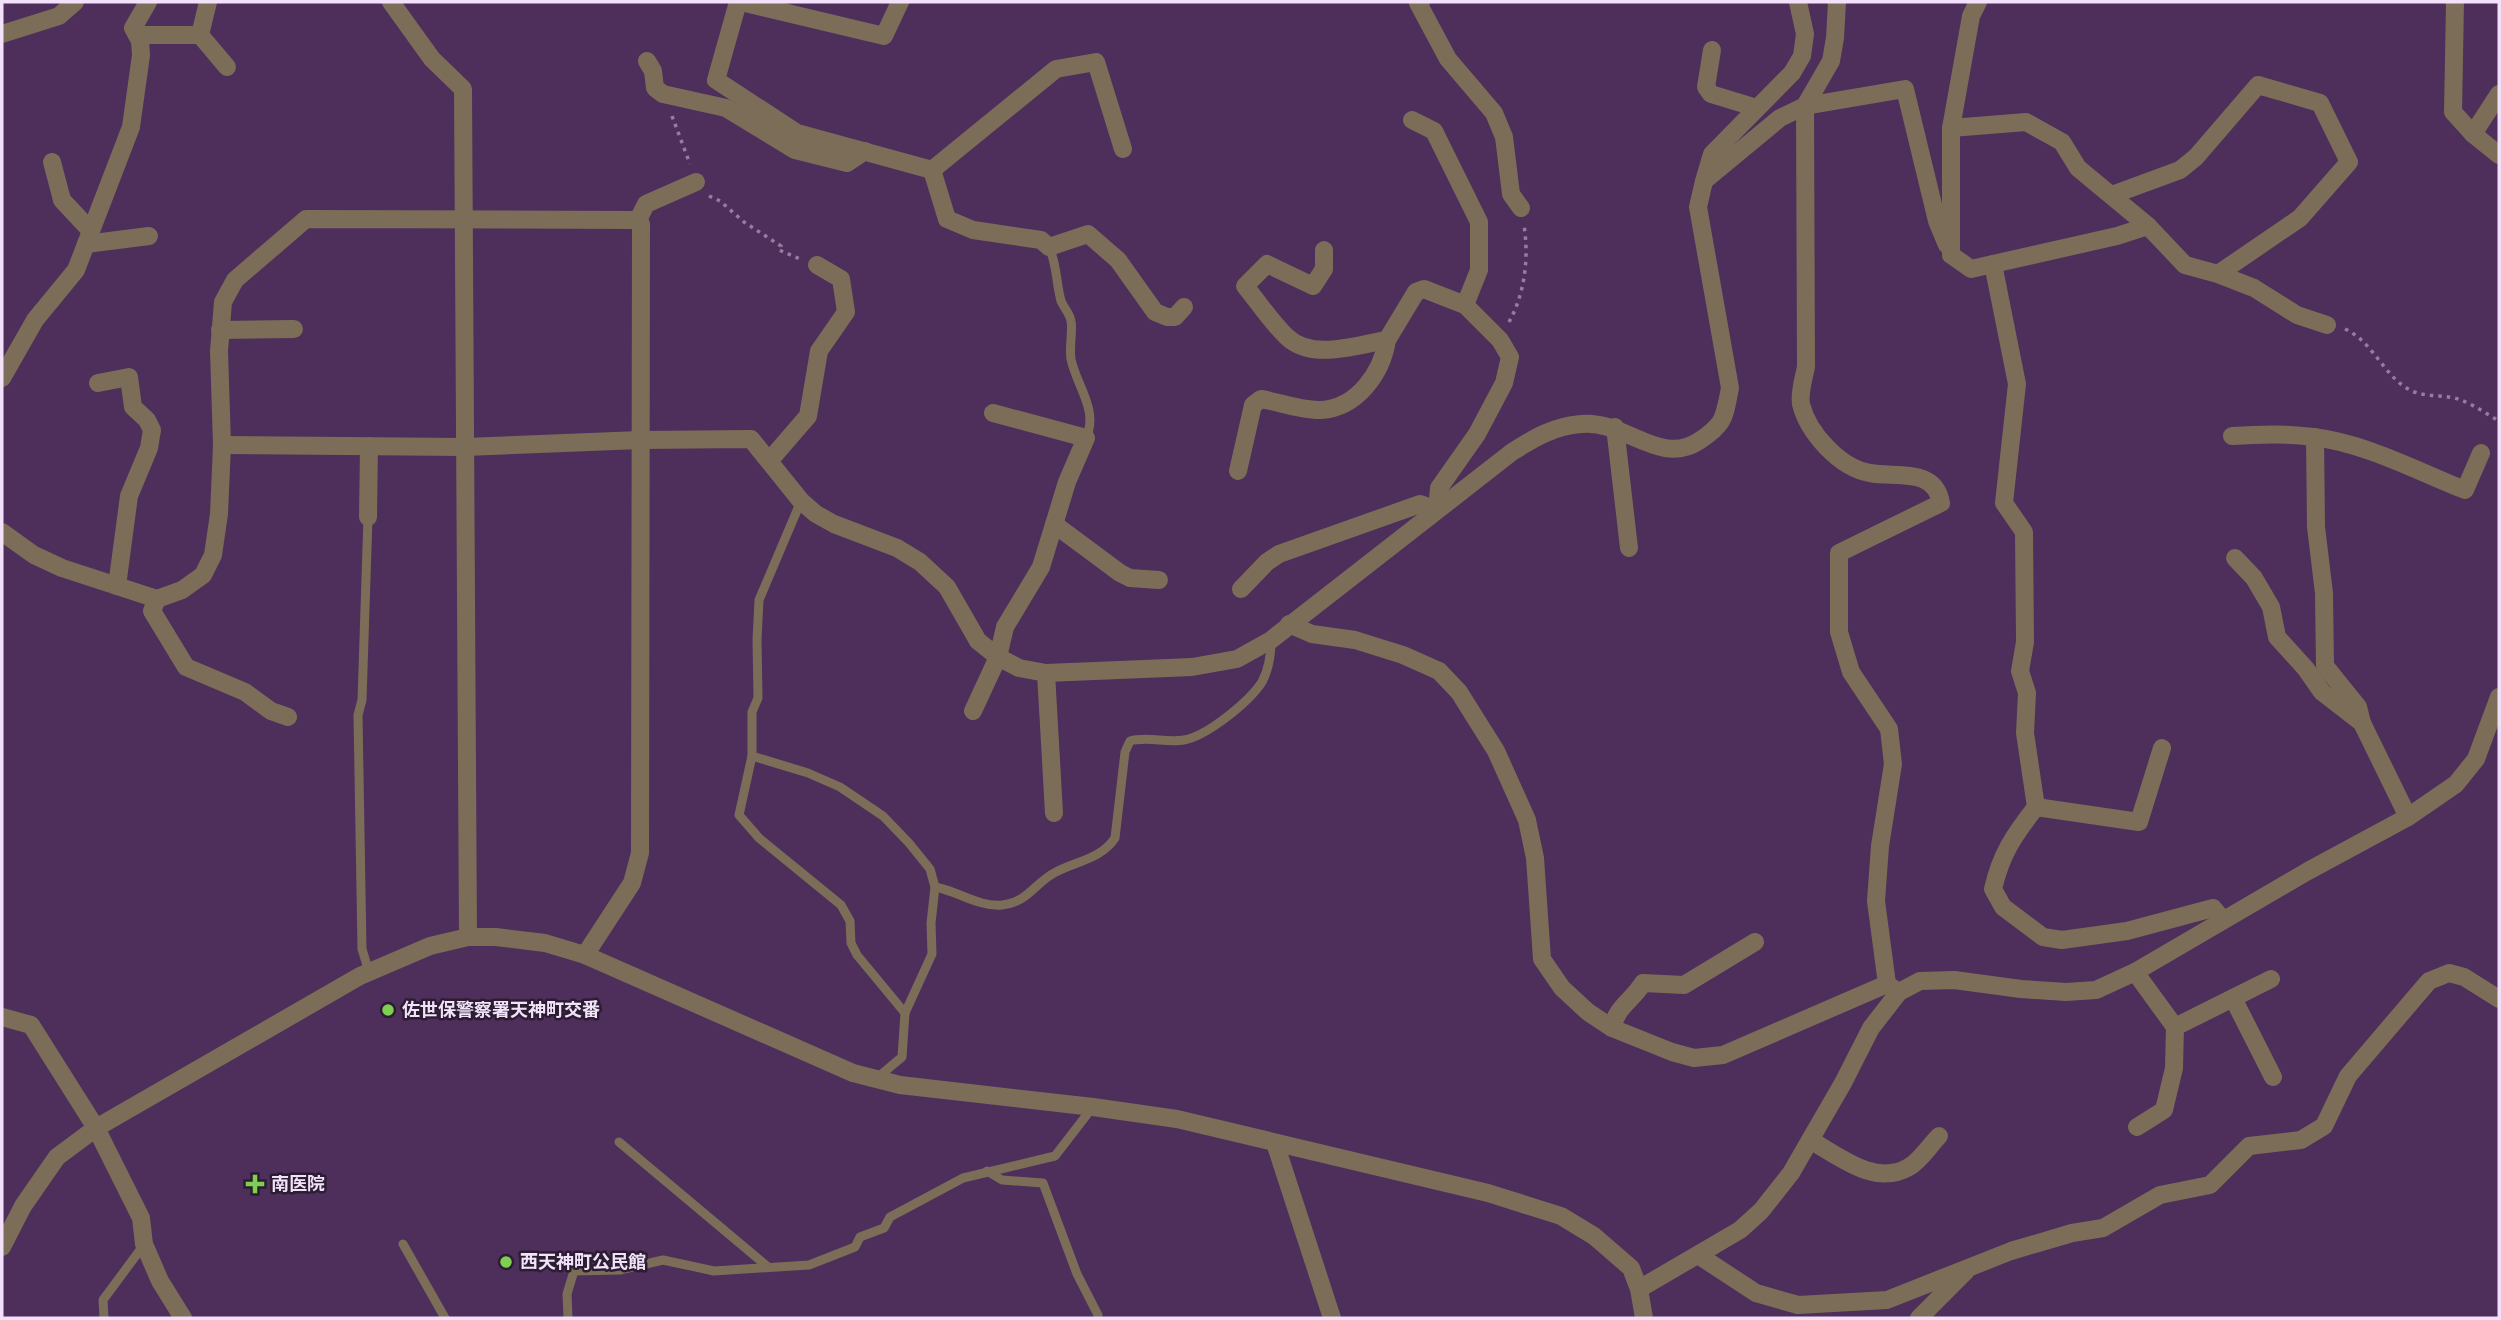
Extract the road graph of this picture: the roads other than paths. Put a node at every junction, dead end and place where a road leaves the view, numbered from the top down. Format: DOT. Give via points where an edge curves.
graph roads {
  1 [pos="75,2"];
  2 [pos="148,2"];
  3 [pos="208,2"];
  4 [pos="739,2"];
  5 [pos="900,2"];
  6 [pos="1421,2"];
  7 [pos="1798,2"];
  8 [pos="1837,2"];
  9 [pos="1978,2"];
  10 [pos="2455,2"];
  11 [pos="398,5"];
  12 [pos="2,34"];
  13 [pos="137,35"];
  14 [pos="200,35"];
  15 [pos="1712,50"];
  16 [pos="647,61"];
  17 [pos="227,67"];
  18 [pos="2499,94"];
  19 [pos="1805,106"];
  20 [pos="1757,108"];
  21 [pos="1412,120"];
  22 [pos="1951,128"];
  23 [pos="2473,134"];
  24 [pos="1123,149"];
  25 [pos="865,151"];
  26 [pos="2499,155"];
  27 [pos="52,162"];
  28 [pos="932,170"];
  29 [pos="696,181"];
  30 [pos="1703,181"];
  31 [pos="2112,195"];
  32 [pos="1521,208"];
  33 [pos="466,218"];
  34 [pos="638,220"];
  35 [pos="2148,226"];
  36 [pos="149,236"];
  37 [pos="88,238"];
  38 [pos="1049,247"];
  39 [pos="1324,250"];
  40 [pos="1951,255"];
  41 [pos="1993,264"];
  42 [pos="817,265"];
  43 [pos="2218,274"];
  44 [pos="1465,305"];
  45 [pos="1184,307"];
  46 [pos="2328,326"];
  47 [pos="294,329"];
  48 [pos="220,330"];
  49 [pos="1387,340"];
  50 [pos="2,378"];
  51 [pos="98,383"];
  52 [pos="993,413"];
  53 [pos="1615,427"];
  54 [pos="2232,436"];
  55 [pos="2315,437"];
  56 [pos="1086,438"];
  57 [pos="640,440"];
  58 [pos="222,445"];
  59 [pos="369,446"];
  60 [pos="465,447"];
  61 [pos="2481,453"];
  62 [pos="770,460"];
  63 [pos="1238,471"];
  64 [pos="801,501"];
  65 [pos="1437,510"];
  66 [pos="368,517"];
  67 [pos="1054,524"];
  68 [pos="2,532"];
  69 [pos="1629,548"];
  70 [pos="2235,558"];
  71 [pos="1159,580"];
  72 [pos="117,586"];
  73 [pos="1241,589"];
  74 [pos="157,599"];
  75 [pos="1289,624"];
  76 [pos="1271,640"];
  77 [pos="998,657"];
  78 [pos="1046,673"];
  79 [pos="2499,697"];
  80 [pos="973,711"];
  81 [pos="289,717"];
  82 [pos="2362,723"];
  83 [pos="2162,748"];
  84 [pos="752,756"];
  85 [pos="2036,807"];
  86 [pos="1054,813"];
  87 [pos="2408,817"];
  88 [pos="935,887"];
  89 [pos="2223,920"];
  90 [pos="468,937"];
  91 [pos="1755,942"];
  92 [pos="585,955"];
  93 [pos="369,972"];
  94 [pos="2135,972"];
  95 [pos="2271,979"];
  96 [pos="1893,988"];
  97 [pos="2233,998"];
  98 [pos="2499,999"];
  99 [pos="905,1013"];
  100 [pos="2,1017"];
  101 [pos="2175,1027"];
  102 [pos="1612,1028"];
  103 [pos="2273,1077"];
  104 [pos="876,1079"];
  105 [pos="1094,1107"];
  106 [pos="2137,1127"];
  107 [pos="96,1128"];
  108 [pos="1939,1136"];
  109 [pos="1810,1140"];
  110 [pos="619,1142"];
  111 [pos="1275,1143"];
  112 [pos="987,1171"];
  113 [pos="144,1244"];
  114 [pos="403,1244"];
  115 [pos="2,1247"];
  116 [pos="1698,1255"];
  117 [pos="1971,1266"];
  118 [pos="768,1267"];
  119 [pos="1639,1289"];
  120 [pos="1098,1315"];
  121 [pos="104,1318"];
  122 [pos="183,1318"];
  123 [pos="445,1318"];
  124 [pos="568,1318"];
  125 [pos="1332,1318"];
  126 [pos="1644,1318"];
  127 [pos="1919,1318"];
  1 -- 12 [label="street" via="60,16"];
  2 -- 13 [label="street" via="133,28"];
  3 -- 14 [label="street"];
  4 -- 5 [label="street" via="884,36"];
  4 -- 25 [label="street" via="716,80 797,133"];
  6 -- 32 [label="street" via="1448,59 1494,113 1504,137 1511,194"];
  7 -- 20 [label="street" via="1805,34 1802,56 1792,73"];
  8 -- 19 [label="street" via="1831,61"];
  9 -- 22 [label="street" via="1971,16"];
  10 -- 23 [label="street" via="2453,112"];
  11 -- 33 [label="street" via="432,59 463,89"];
  13 -- 14 [label="street"];
  13 -- 37 [label="street" via="141,55 131,127"];
  14 -- 17 [label="street"];
  15 -- 20 [label="street" via="1706,87 1710,94"];
  16 -- 25 [label="street" via="655,88 663,94 726,108 795,150 847,163"];
  18 -- 23 [label="street"];
  19 -- 30 [label="street" via="1780,118"];
  19 -- 40 [label="street" via="1905,89 1937,221"];
  19 -- 96 [label="street" via="1806,366 1801,403 1819,440 1837,458 1868,473 1931,481 1941,503 1839,553 1839,632 1851,673 1889,729 1893,764 1876,901"];
  20 -- 30 [label="street" via="1712,154"];
  21 -- 44 [label="street" via="1434,131 1479,222 1479,270"];
  22 -- 31 [label="street" via="2026,122 2062,142 2078,167"];
  22 -- 40 [label="street"];
  23 -- 26 [label="street"];
  24 -- 28 [label="street" via="1096,62 1056,69"];
  25 -- 28 [label="street"];
  27 -- 37 [label="street" via="62,200"];
  28 -- 38 [label="street" via="947,219 973,230 1041,240"];
  29 -- 34 [label="street" via="646,204"];
  30 -- 53 [label="street" via="1698,207 1730,388 1724,416 1716,430 1688,448 1662,449"];
  31 -- 35 [label="street"];
  31 -- 43 [label="street" via="2180,170 2196,158 2258,85 2320,103 2349,162 2300,218"];
  33 -- 34 [label="street"];
  33 -- 48 [label="street" via="306,219 235,280 223,302"];
  33 -- 60 [label="street"];
  34 -- 57 [label="street"];
  35 -- 41 [label="street"];
  35 -- 43 [label="street" via="2185,265"];
  36 -- 37 [label="street"];
  37 -- 50 [label="street" via="76,270 36,320"];
  38 -- 45 [label="street" via="1088,233 1118,260 1155,312 1175,317"];
  38 -- 56 [label="lane" via="1062,301 1072,321 1071,361 1088,409"];
  39 -- 49 [label="street" via="1324,269 1313,286 1266,264 1245,286 1288,338 1304,348 1323,350"];
  40 -- 41 [label="street" via="1971,269"];
  41 -- 85 [label="street" via="2017,384 2004,503 2024,532 2025,642 2020,671 2027,693 2025,733"];
  42 -- 62 [label="street" via="841,279 846,312 819,351 808,416"];
  43 -- 46 [label="street"];
  44 -- 49 [label="street" via="1424,289 1416,292"];
  44 -- 65 [label="street" via="1510,356 1503,383 1477,434 1439,488"];
  47 -- 48 [label="street"];
  48 -- 58 [label="street"];
  49 -- 63 [label="street" via="1366,389 1341,405 1320,410 1261,399 1253,405"];
  51 -- 72 [label="street" via="129,377 133,407 152,430 129,496"];
  52 -- 56 [label="street"];
  53 -- 65 [label="street" via="1583,423 1546,431 1511,452"];
  53 -- 69 [label="street"];
  54 -- 55 [label="street"];
  55 -- 61 [label="street" via="2355,446 2465,490"];
  55 -- 82 [label="street" via="2325,666 2358,707"];
  56 -- 67 [label="street"];
  57 -- 60 [label="street"];
  57 -- 62 [label="street" via="751,439"];
  57 -- 92 [label="street" via="640,853 632,883"];
  58 -- 59 [label="street"];
  58 -- 74 [label="street" via="212,555 203,575 182,590"];
  59 -- 60 [label="street"];
  59 -- 66 [label="street"];
  60 -- 90 [label="street"];
  62 -- 64 [label="street"];
  64 -- 77 [label="street" via="834,524 897,548 920,562 947,587 978,641"];
  64 -- 84 [label="lane" via="759,600"];
  65 -- 73 [label="street" via="1420,504 1279,554"];
  65 -- 75 [label="street"];
  66 -- 93 [label="lane" via="358,715 362,949"];
  67 -- 71 [label="street" via="1129,578"];
  67 -- 77 [label="street" via="1041,568 1005,627"];
  68 -- 72 [label="street" via="34,555"];
  70 -- 82 [label="street" via="2271,607 2277,637 2322,692"];
  72 -- 74 [label="street"];
  74 -- 81 [label="street" via="152,611 186,667"];
  75 -- 76 [label="street"];
  75 -- 102 [label="street" via="1312,635 1355,640 1403,655 1439,671 1459,692 1496,751 1527,820 1535,858 1542,959 1562,988"];
  76 -- 78 [label="street" via="1237,659 1192,667"];
  76 -- 88 [label="lane" via="1263,680 1252,695 1207,732 1186,740 1130,741 1115,838 1109,848 1053,873 1024,899 1002,905 982,904"];
  77 -- 78 [label="street" via="1019,668"];
  77 -- 80 [label="street"];
  78 -- 86 [label="street"];
  79 -- 87 [label="street" via="2476,758 2456,783"];
  82 -- 87 [label="street"];
  83 -- 85 [label="street" via="2139,822"];
  84 -- 88 [label="lane" via="840,787 883,816 930,869"];
  84 -- 99 [label="lane" via="739,815 759,838 841,905 850,921 857,955"];
  85 -- 89 [label="street" via="2013,836 1999,863 1993,889 2003,907 2043,937 2062,940 2127,931 2213,908"];
  87 -- 89 [label="street"];
  88 -- 99 [label="lane" via="932,954"];
  89 -- 94 [label="street"];
  90 -- 92 [label="street" via="545,943"];
  90 -- 93 [label="street" via="430,946"];
  91 -- 102 [label="street" via="1684,985 1643,983 1616,1013"];
  92 -- 104 [label="street" via="773,1039"];
  93 -- 107 [label="street"];
  94 -- 96 [label="street" via="2096,990 2066,992 1954,980"];
  94 -- 101 [label="street"];
  95 -- 97 [label="street"];
  96 -- 102 [label="street" via="1723,1055 1694,1058"];
  96 -- 109 [label="street"];
  97 -- 101 [label="street"];
  97 -- 103 [label="street"];
  98 -- 117 [label="street" via="2449,973 2429,981 2347,1076 2325,1126 2301,1140 2249,1146 2210,1185 2160,1195 2103,1228 2072,1233"];
  99 -- 104 [label="lane" via="902,1057"];
  100 -- 107 [label="street" via="31,1025"];
  101 -- 106 [label="street" via="2174,1068 2164,1110"];
  104 -- 105 [label="street"];
  105 -- 111 [label="street" via="1177,1119"];
  105 -- 112 [label="lane" via="1055,1156"];
  107 -- 113 [label="street" via="141,1218"];
  107 -- 115 [label="street" via="57,1157"];
  108 -- 109 [label="street" via="1910,1167 1886,1174 1867,1172"];
  109 -- 116 [label="street" via="1761,1211 1740,1230"];
  110 -- 118 [label="lane"];
  111 -- 119 [label="street" via="1488,1193 1561,1216 1594,1236 1631,1268"];
  111 -- 125 [label="street"];
  112 -- 118 [label="lane" via="963,1178 890,1217 884,1228 860,1237 855,1247 809,1265"];
  112 -- 120 [label="lane" via="1002,1180 1043,1183 1077,1274"];
  113 -- 121 [label="lane" via="103,1300"];
  113 -- 122 [label="street"];
  114 -- 123 [label="lane"];
  116 -- 117 [label="street" via="1756,1293 1798,1305 1887,1300"];
  116 -- 119 [label="street"];
  117 -- 127 [label="street"];
  118 -- 124 [label="lane" via="714,1271 663,1260 620,1270 574,1272 567,1294"];
  119 -- 126 [label="street"];
}
